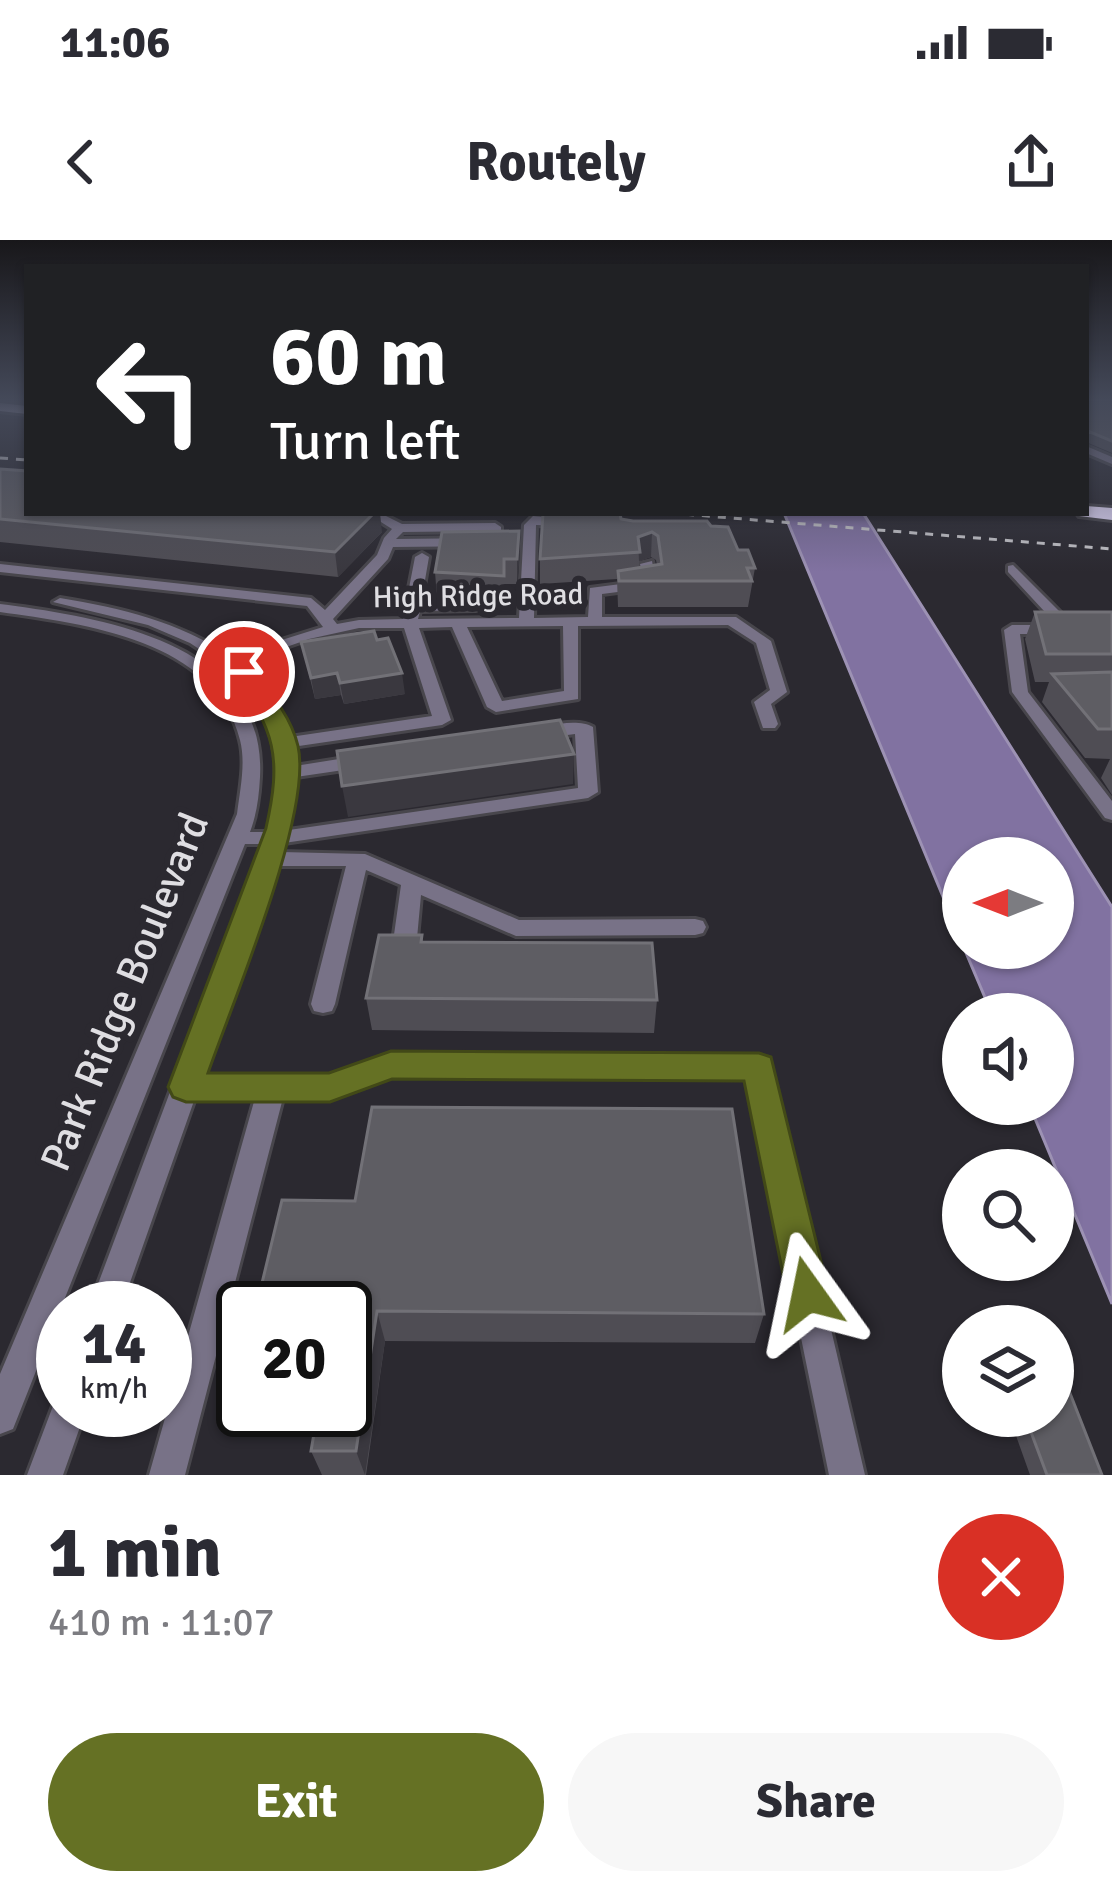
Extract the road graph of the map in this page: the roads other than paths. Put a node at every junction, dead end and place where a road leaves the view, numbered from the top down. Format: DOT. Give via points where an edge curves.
graph roads {
  1 [pos="350,516"];
  2 [pos="579,524"];
  3 [pos="400,528"];
  4 [pos="388,543"];
  5 [pos="422,557"];
  6 [pos="647,564"];
  7 [pos="0,568"];
  8 [pos="1013,569"];
  9 [pos="27,571"];
  10 [pos="149,584"];
  11 [pos="0,591"];
  12 [pos="476,606"];
  13 [pos="0,608"];
  14 [pos="108,610"];
  15 [pos="411,615"];
  16 [pos="89,621"];
  17 [pos="595,621"];
  18 [pos="329,622"];
  19 [pos="526,622"];
  20 [pos="570,622"];
  21 [pos="458,623"];
  22 [pos="1112,628"];
  23 [pos="1069,629"];
  24 [pos="231,661"];
  25 [pos="203,672"];
  26 [pos="1019,692"];
  27 [pos="1042,692"];
  28 [pos="769,724"];
  29 [pos="516,737"];
  30 [pos="285,743"];
  31 [pos="379,759"];
  32 [pos="1112,768"];
  33 [pos="1077,769"];
  34 [pos="288,773"];
  35 [pos="1112,814"];
  36 [pos="237,838"];
  37 [pos="272,848"];
  38 [pos="358,859"];
  39 [pos="412,882"];
  40 [pos="695,927"];
  41 [pos="404,949"];
  42 [pos="323,1004"];
  43 [pos="186,1087"];
  44 [pos="272,1087"];
  45 [pos="115,1281"];
  46 [pos="0,1416"];
  47 [pos="58,1437"];
  48 [pos="45,1475"];
  49 [pos="167,1475"];
  50 [pos="847,1475"];
  1 -- 3 [label="street"];
  2 -- 19 [label="street" via="533,520"];
  3 -- 4 [label="street"];
  3 -- 4 [label="street" via="495,527 495,542"];
  4 -- 18 [label="street"];
  5 -- 15 [label="street"];
  6 -- 17 [label="street" via="652,584 595,591"];
  7 -- 9 [label="street"];
  8 -- 23 [label="street"];
  9 -- 10 [label="street"];
  9 -- 11 [label="street"];
  10 -- 14 [label="street"];
  10 -- 18 [label="street" via="310,602"];
  11 -- 14 [label="street"];
  12 -- 15 [label="street"];
  13 -- 16 [label="street"];
  14 -- 16 [label="street"];
  14 -- 24 [label="street" via="186,633"];
  15 -- 18 [label="street, High Ridge Road"];
  15 -- 21 [label="street, High Ridge Road"];
  15 -- 30 [label="street" via="442,720"];
  16 -- 25 [label="street" via="159,644"];
  17 -- 20 [label="street, High Ridge Road"];
  17 -- 28 [label="street, High Ridge Road" via="731,620 763,640 779,692 762,702"];
  18 -- 24 [label="street, High Ridge Road"];
  19 -- 20 [label="street, High Ridge Road"];
  19 -- 21 [label="street, High Ridge Road"];
  20 -- 21 [label="street" via="572,695 496,707"];
  22 -- 23 [label="street"];
  23 -- 26 [label="street" via="1012,630"];
  24 -- 25 [label="street, High Ridge Road"];
  24 -- 30 [label="street" via="267,702"];
  25 -- 36 [label="street, Park Ridge Boulevard" via="249,736 247,814"];
  26 -- 27 [label="street"];
  26 -- 33 [label="street"];
  29 -- 37 [label="street" via="584,727 588,792"];
  30 -- 34 [label="street"];
  31 -- 34 [label="street"];
  32 -- 33 [label="street"];
  33 -- 35 [label="street"];
  34 -- 37 [label="street"];
  36 -- 37 [label="street"];
  36 -- 46 [label="street, Park Ridge Boulevard"];
  37 -- 38 [label="street"];
  37 -- 43 [label="street"];
  38 -- 39 [label="street"];
  38 -- 42 [label="street"];
  39 -- 40 [label="street" via="516,928"];
  39 -- 41 [label="street"];
  43 -- 44 [label="street"];
  43 -- 45 [label="street"];
  44 -- 49 [label="street"];
  44 -- 50 [label="street" via="330,1087 391,1065 759,1067"];
  47 -- 48 [label="street"];
}
